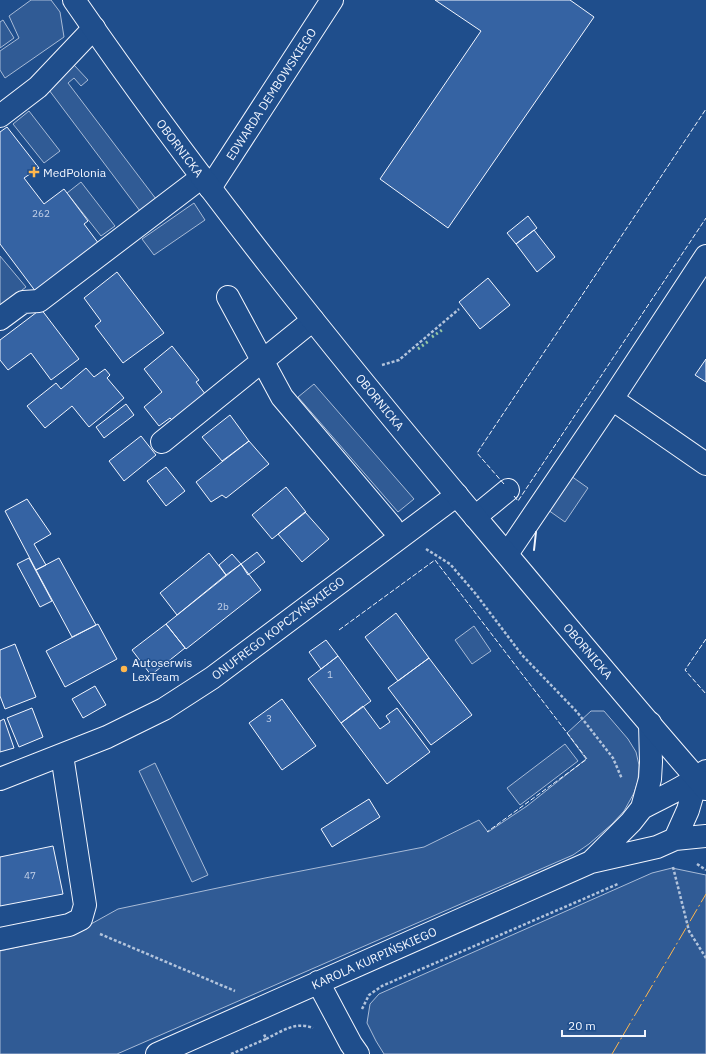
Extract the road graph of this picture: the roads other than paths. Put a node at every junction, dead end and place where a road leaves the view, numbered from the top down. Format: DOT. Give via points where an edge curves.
graph roads {
  1 [pos="74,0"];
  2 [pos="332,0"];
  3 [pos="94,28"];
  4 [pos="0,116"];
  5 [pos="206,183"];
  6 [pos="706,256"];
  7 [pos="228,297"];
  8 [pos="0,319"];
  9 [pos="313,320"];
  10 [pos="263,361"];
  11 [pos="612,399"];
  12 [pos="162,442"];
  13 [pos="706,464"];
  14 [pos="508,490"];
  15 [pos="457,495"];
  16 [pos="475,517"];
  17 [pos="398,531"];
  18 [pos="506,554"];
  19 [pos="650,723"];
  20 [pos="62,755"];
  21 [pos="0,779"];
  22 [pos="703,780"];
  23 [pos="642,808"];
  24 [pos="706,836"];
  25 [pos="675,839"];
  26 [pos="591,862"];
  27 [pos="0,939"];
  28 [pos="318,982"];
  29 [pos="157,1054"];
  30 [pos="358,1054"];
  1 -- 3 [label="street, OBORNICKA"];
  2 -- 5 [label="street, EDWARDA DEMBOWSKIEGO"];
  3 -- 4 [label="street" via="38,87"];
  3 -- 5 [label="street, OBORNICKA"];
  5 -- 8 [label="street, EDWARDA DEMBOWSKIEGO" via="140,224 40,301 23,302"];
  5 -- 9 [label="street, OBORNICKA"];
  6 -- 11 [label="street"];
  7 -- 10 [label="street"];
  9 -- 10 [label="street"];
  9 -- 15 [label="street, OBORNICKA"];
  10 -- 12 [label="street"];
  10 -- 17 [label="street" via="282,397"];
  11 -- 13 [label="street"];
  11 -- 18 [label="street"];
  14 -- 16 [label="street"];
  15 -- 16 [label="street, OBORNICKA"];
  15 -- 17 [label="street, ONUFREGO KOPCZYŃSKIEGO"];
  16 -- 18 [label="street, OBORNICKA"];
  17 -- 20 [label="street, ONUFREGO KOPCZYŃSKIEGO" via="212,678 164,709 107,737"];
  18 -- 19 [label="street, OBORNICKA"];
  19 -- 22 [label="street, OBORNICKA"];
  19 -- 23 [label="street, KAROLA KURPIŃSKIEGO" via="650,779"];
  20 -- 21 [label="street, ONUFREGO KOPCZYŃSKIEGO"];
  20 -- 27 [label="street" via="85,905 81,919 70,925"];
  22 -- 23 [label="street, KAROLA KURPIŃSKIEGO"];
  22 -- 25 [label="street"];
  23 -- 26 [label="street, KAROLA KURPIŃSKIEGO"];
  24 -- 25 [label="street, KAROLA KURPIŃSKIEGO"];
  25 -- 26 [label="street, KAROLA KURPIŃSKIEGO" via="657,847"];
  26 -- 28 [label="street, KAROLA KURPIŃSKIEGO"];
  28 -- 29 [label="street, KAROLA KURPIŃSKIEGO"];
  28 -- 30 [label="street"];
}
